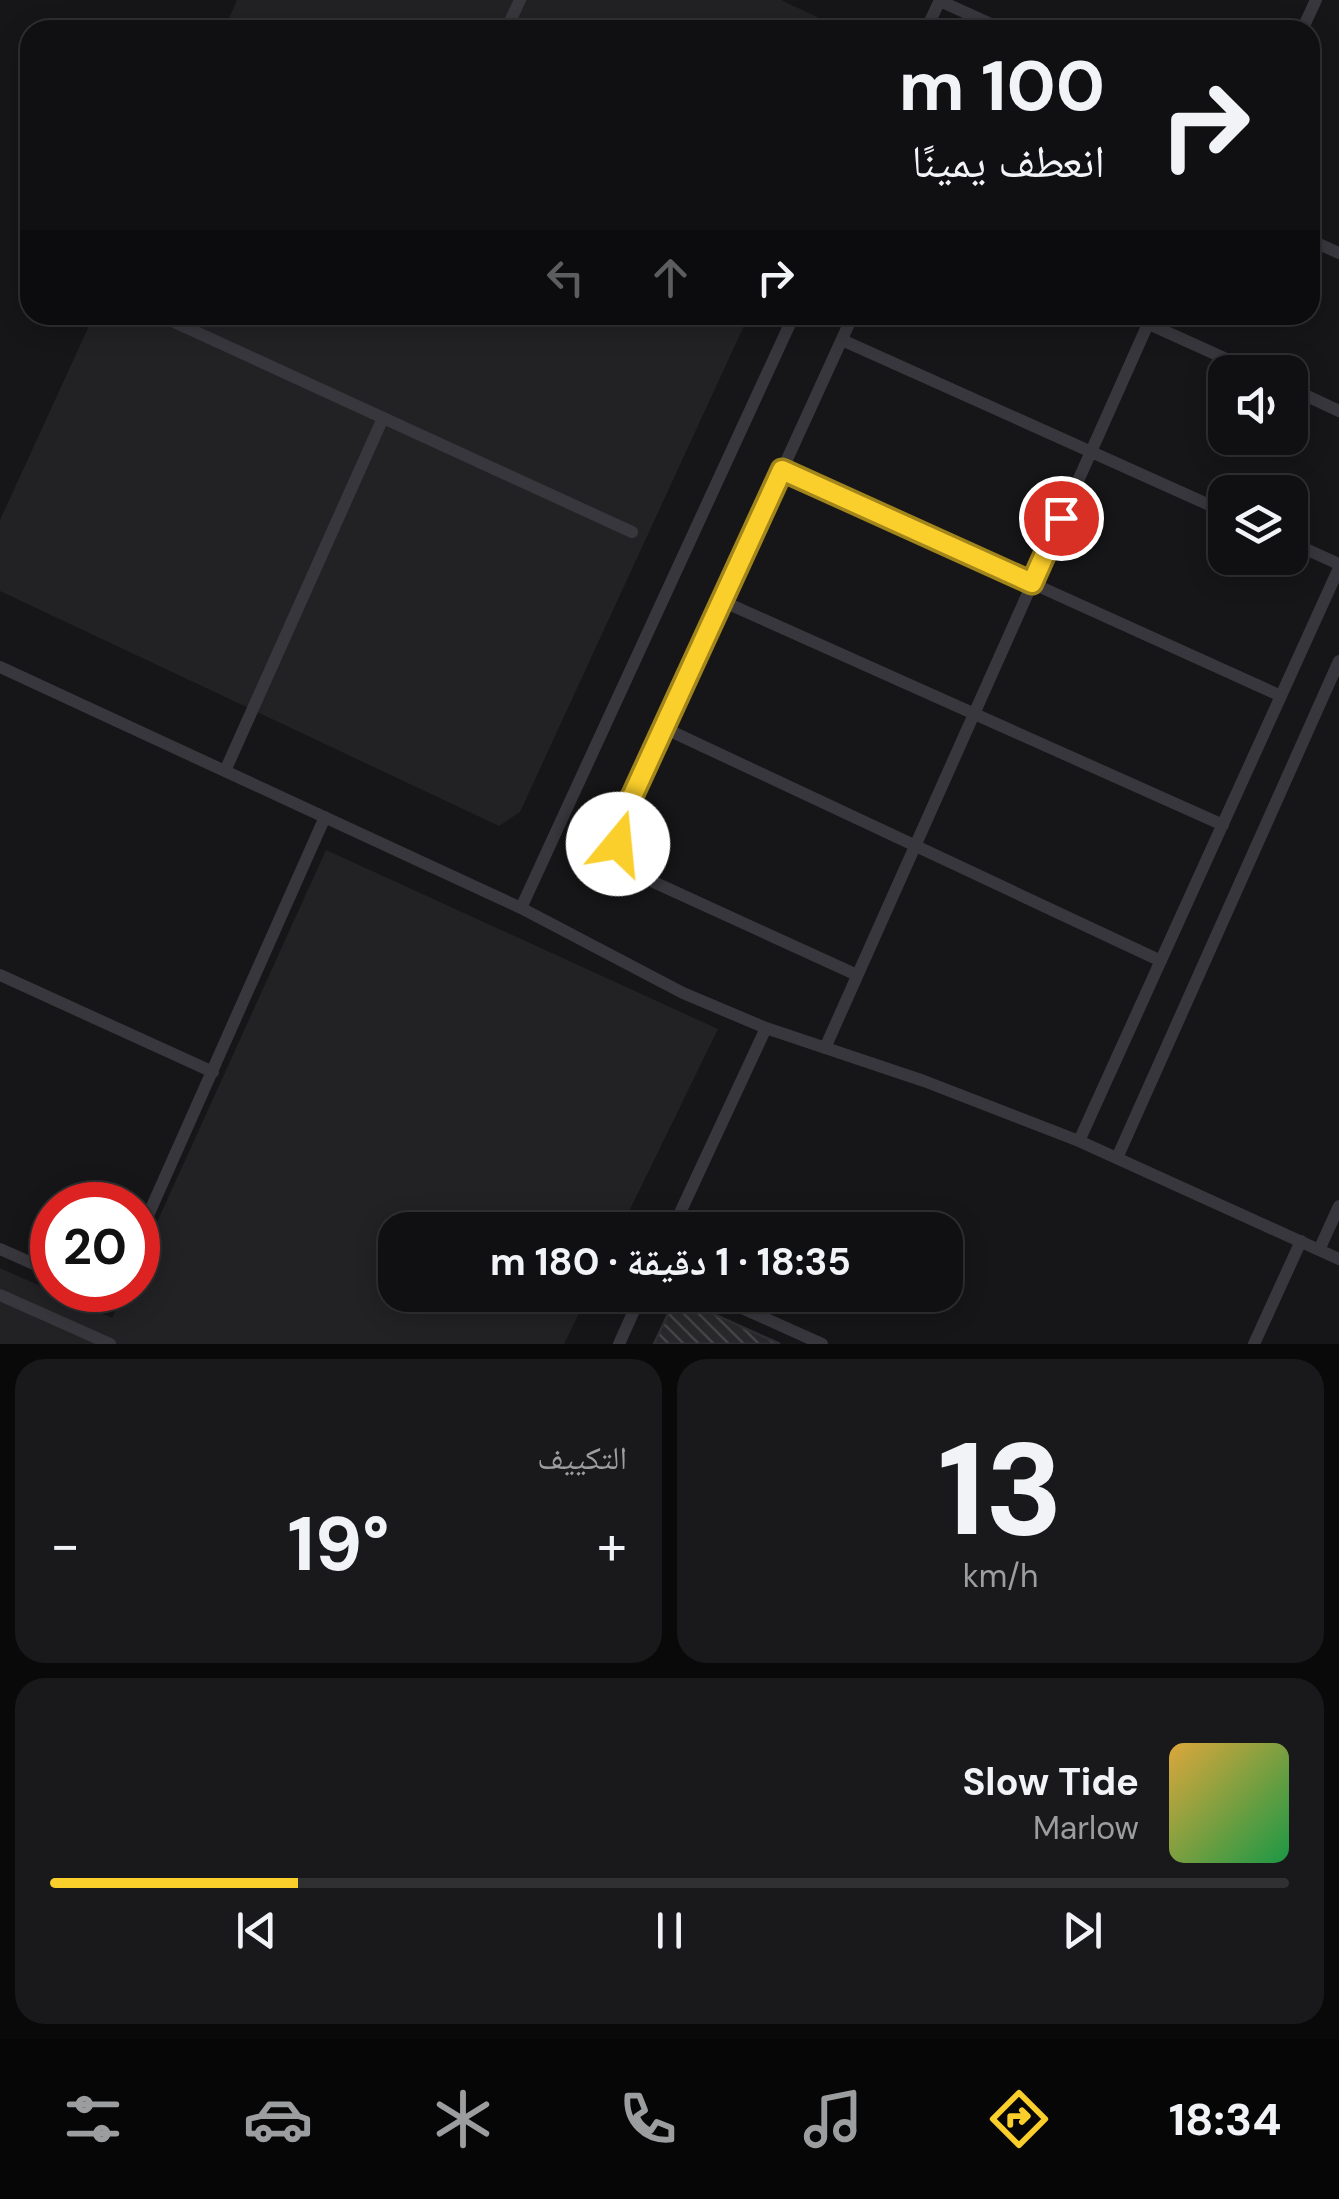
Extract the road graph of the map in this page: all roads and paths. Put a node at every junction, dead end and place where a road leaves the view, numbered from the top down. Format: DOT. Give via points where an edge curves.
graph roads {
  1 [pos="940,0"];
  2 [pos="983,20"];
  3 [pos="181,325"];
  4 [pos="789,325"];
  5 [pos="849,325"];
  6 [pos="1147,325"];
  7 [pos="1162,325"];
  8 [pos="842,340"];
  9 [pos="1221,355"];
  10 [pos="1308,396"];
  11 [pos="1339,411"];
  12 [pos="383,418"];
  13 [pos="1091,452"];
  14 [pos="782,470"];
  15 [pos="1208,504"];
  16 [pos="632,532"];
  17 [pos="1308,551"];
  18 [pos="1339,566"];
  19 [pos="1032,583"];
  20 [pos="722,601"];
  21 [pos="1339,662"];
  22 [pos="0,668"];
  23 [pos="1280,696"];
  24 [pos="974,714"];
  25 [pos="664,728"];
  26 [pos="225,771"];
  27 [pos="325,817"];
  28 [pos="1222,825"];
  29 [pos="915,846"];
  30 [pos="521,908"];
  31 [pos="1161,962"];
  32 [pos="0,975"];
  33 [pos="857,976"];
  34 [pos="766,1028"];
  35 [pos="825,1048"];
  36 [pos="212,1072"];
  37 [pos="1079,1141"];
  38 [pos="1117,1158"];
  39 [pos="160,1189"];
  40 [pos="1339,1206"];
  41 [pos="680,1212"];
  42 [pos="1301,1242"];
  43 [pos="0,1250"];
  44 [pos="1319,1250"];
  45 [pos="1339,1259"];
  46 [pos="30,1263"];
  47 [pos="0,1296"];
  48 [pos="634,1312"];
  49 [pos="751,1312"];
  50 [pos="110,1344"];
  51 [pos="619,1344"];
  52 [pos="822,1344"];
  53 [pos="1254,1344"];
  1 -- 2 [label="lane"];
  3 -- 12 [label="lane"];
  4 -- 30 [label="lane"];
  5 -- 8 [label="lane"];
  6 -- 13 [label="lane"];
  7 -- 9 [label="lane"];
  8 -- 13 [label="lane"];
  8 -- 14 [label="lane"];
  10 -- 11 [label="lane"];
  12 -- 16 [label="lane"];
  12 -- 26 [label="lane"];
  13 -- 15 [label="lane"];
  13 -- 19 [label="lane"];
  14 -- 19 [label="lane"];
  14 -- 20 [label="lane"];
  17 -- 18 [label="lane"];
  18 -- 23 [label="lane"];
  19 -- 23 [label="lane"];
  19 -- 24 [label="lane"];
  20 -- 24 [label="lane"];
  20 -- 25 [label="lane"];
  21 -- 38 [label="lane"];
  22 -- 26 [label="lane"];
  23 -- 28 [label="lane"];
  24 -- 28 [label="lane"];
  24 -- 29 [label="lane"];
  25 -- 29 [label="lane"];
  25 -- 33 [label="lane" via="618,829 623,859 647,880"];
  26 -- 27 [label="lane"];
  27 -- 30 [label="lane"];
  27 -- 36 [label="lane"];
  28 -- 31 [label="lane"];
  29 -- 31 [label="lane"];
  29 -- 33 [label="lane"];
  30 -- 34 [label="lane" via="683,993"];
  31 -- 37 [label="lane"];
  32 -- 36 [label="lane"];
  33 -- 35 [label="lane"];
  34 -- 35 [label="lane"];
  34 -- 41 [label="lane"];
  35 -- 37 [label="lane"];
  36 -- 39 [label="lane"];
  37 -- 38 [label="lane"];
  38 -- 42 [label="lane"];
  40 -- 44 [label="lane"];
  42 -- 44 [label="lane"];
  42 -- 53 [label="lane"];
  43 -- 46 [label="lane"];
  44 -- 45 [label="lane"];
  47 -- 50 [label="lane"];
  48 -- 51 [label="lane"];
  49 -- 52 [label="lane"];
}
